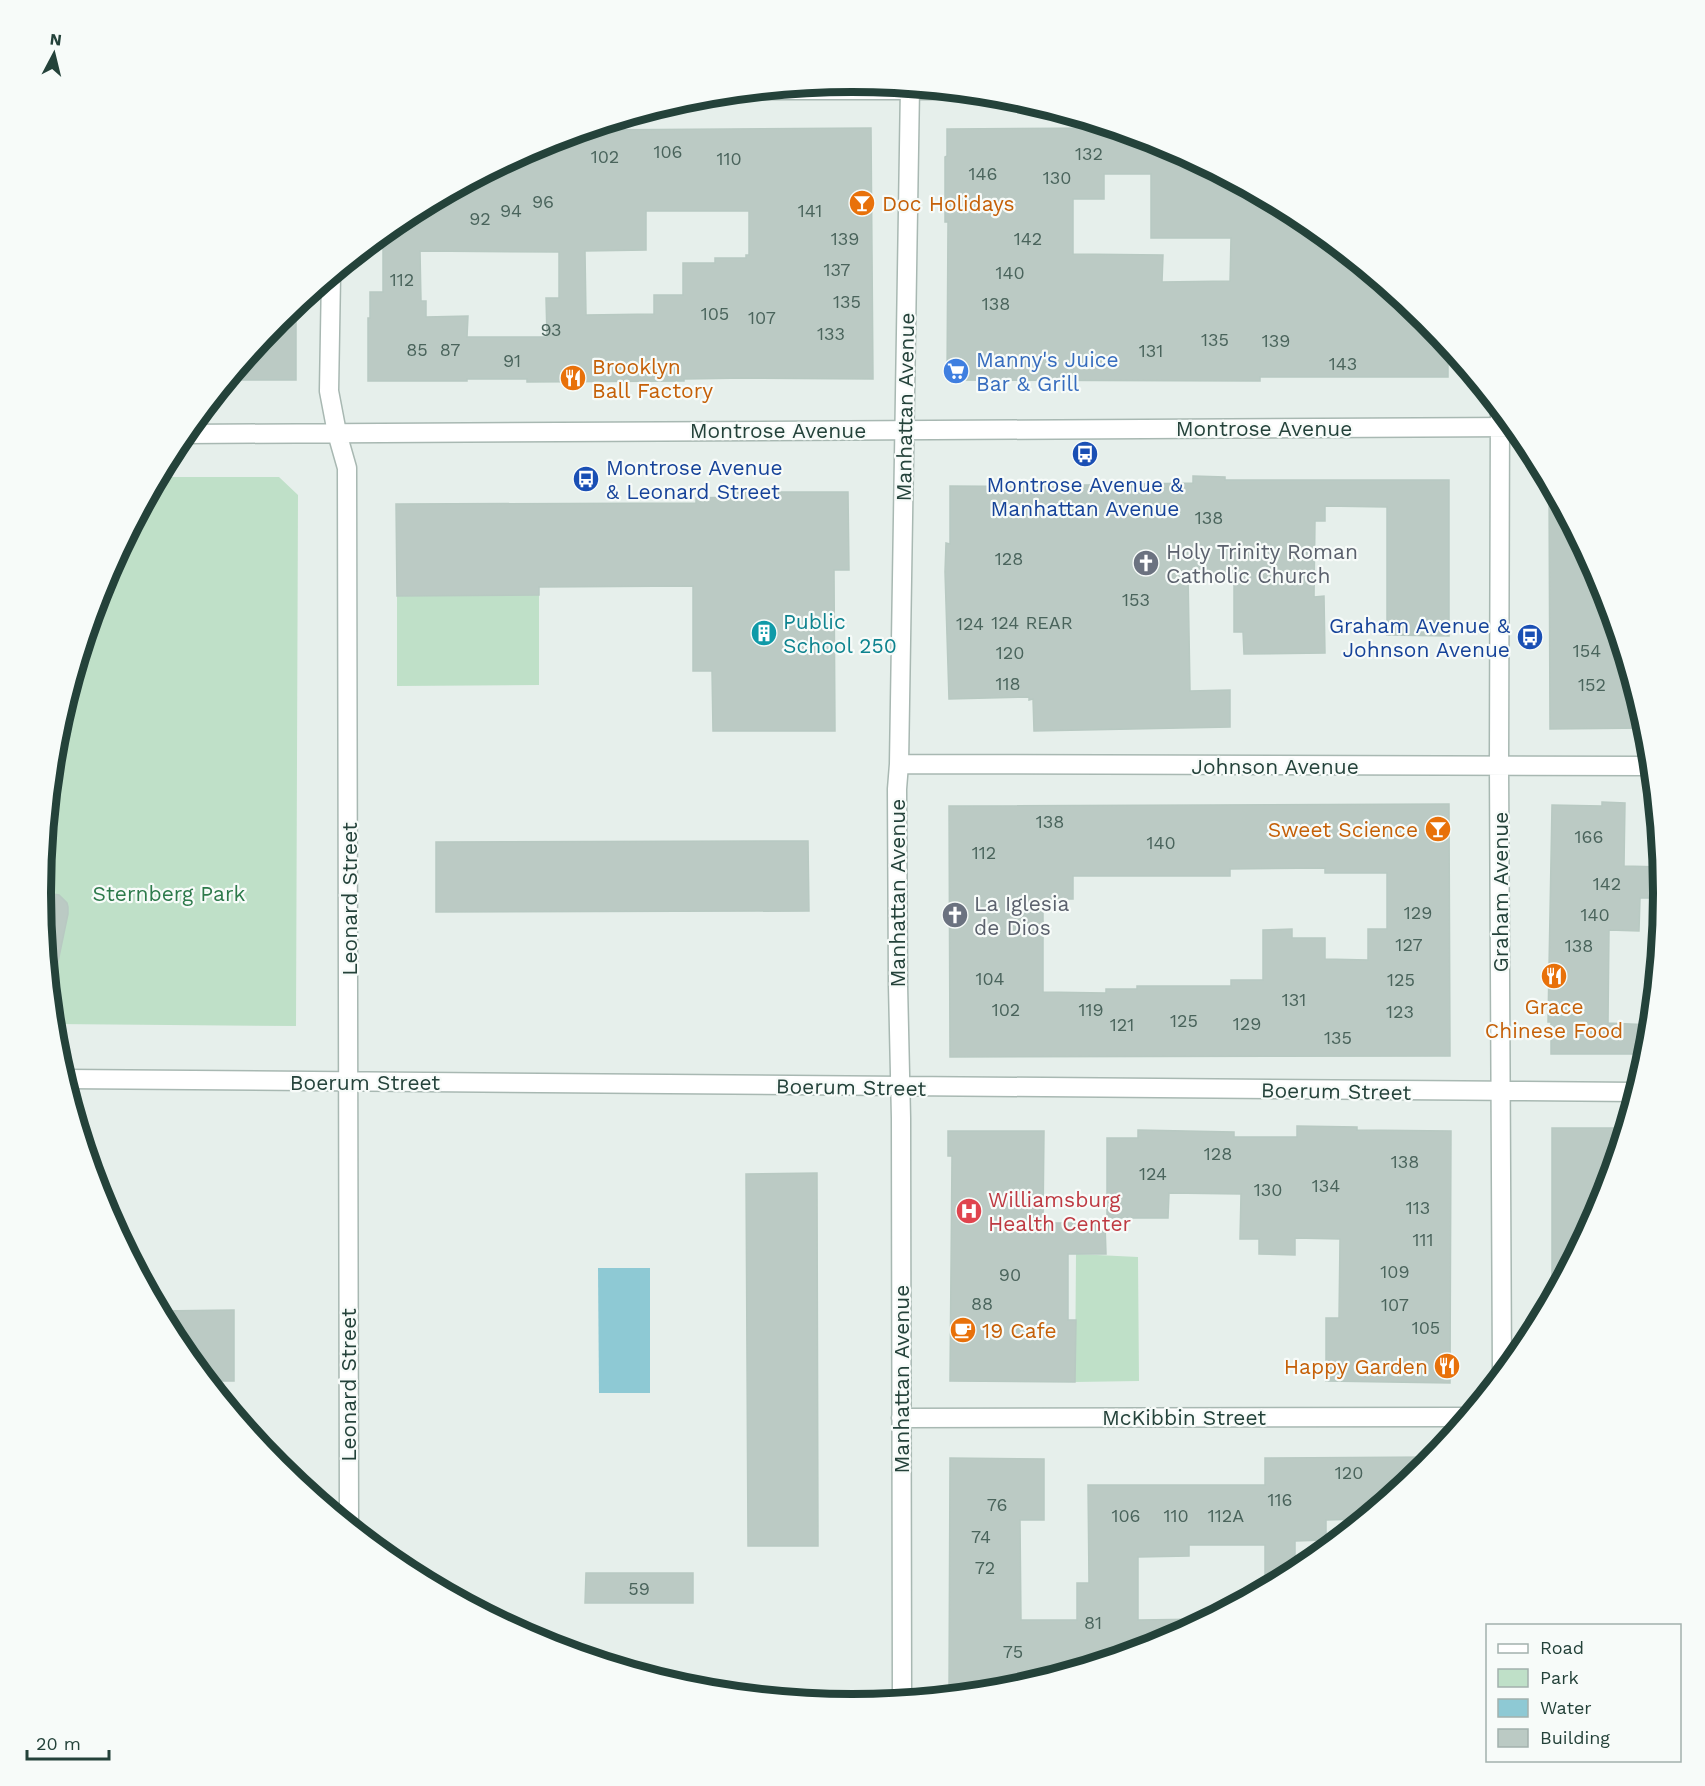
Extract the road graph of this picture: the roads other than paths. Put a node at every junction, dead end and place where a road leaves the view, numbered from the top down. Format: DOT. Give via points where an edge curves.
graph roads {
  1 [pos="910,93"];
  2 [pos="331,284"];
  3 [pos="1504,427"];
  4 [pos="904,430"];
  5 [pos="337,433"];
  6 [pos="1508,433"];
  7 [pos="196,434"];
  8 [pos="899,764"];
  9 [pos="1499,766"];
  10 [pos="1644,766"];
  11 [pos="73,1079"];
  12 [pos="350,1082"];
  13 [pos="901,1087"];
  14 [pos="1629,1092"];
  15 [pos="1501,1093"];
  16 [pos="1502,1362"];
  17 [pos="901,1418"];
  18 [pos="1457,1418"];
  19 [pos="349,1516"];
  20 [pos="902,1693"];
  1 -- 4 [label="street, Manhattan Avenue"];
  2 -- 5 [label="street, Leonard Street" via="329,392"];
  3 -- 4 [label="street, Montrose Avenue"];
  4 -- 5 [label="street, Montrose Avenue"];
  4 -- 8 [label="street, Manhattan Avenue"];
  5 -- 7 [label="street, Montrose Avenue"];
  5 -- 12 [label="street, Leonard Street" via="348,468"];
  6 -- 9 [label="street, Graham Avenue"];
  8 -- 9 [label="street, Johnson Avenue"];
  8 -- 13 [label="street, Manhattan Avenue"];
  9 -- 10 [label="street, Johnson Avenue"];
  9 -- 15 [label="street, Graham Avenue"];
  11 -- 12 [label="street, Boerum Street"];
  12 -- 13 [label="street, Boerum Street"];
  12 -- 19 [label="street, Leonard Street"];
  13 -- 15 [label="street, Boerum Street"];
  13 -- 17 [label="street, Manhattan Avenue"];
  14 -- 15 [label="street, Boerum Street"];
  15 -- 16 [label="street, Graham Avenue"];
  17 -- 18 [label="street, McKibbin Street"];
  17 -- 20 [label="street, Manhattan Avenue"];
}
